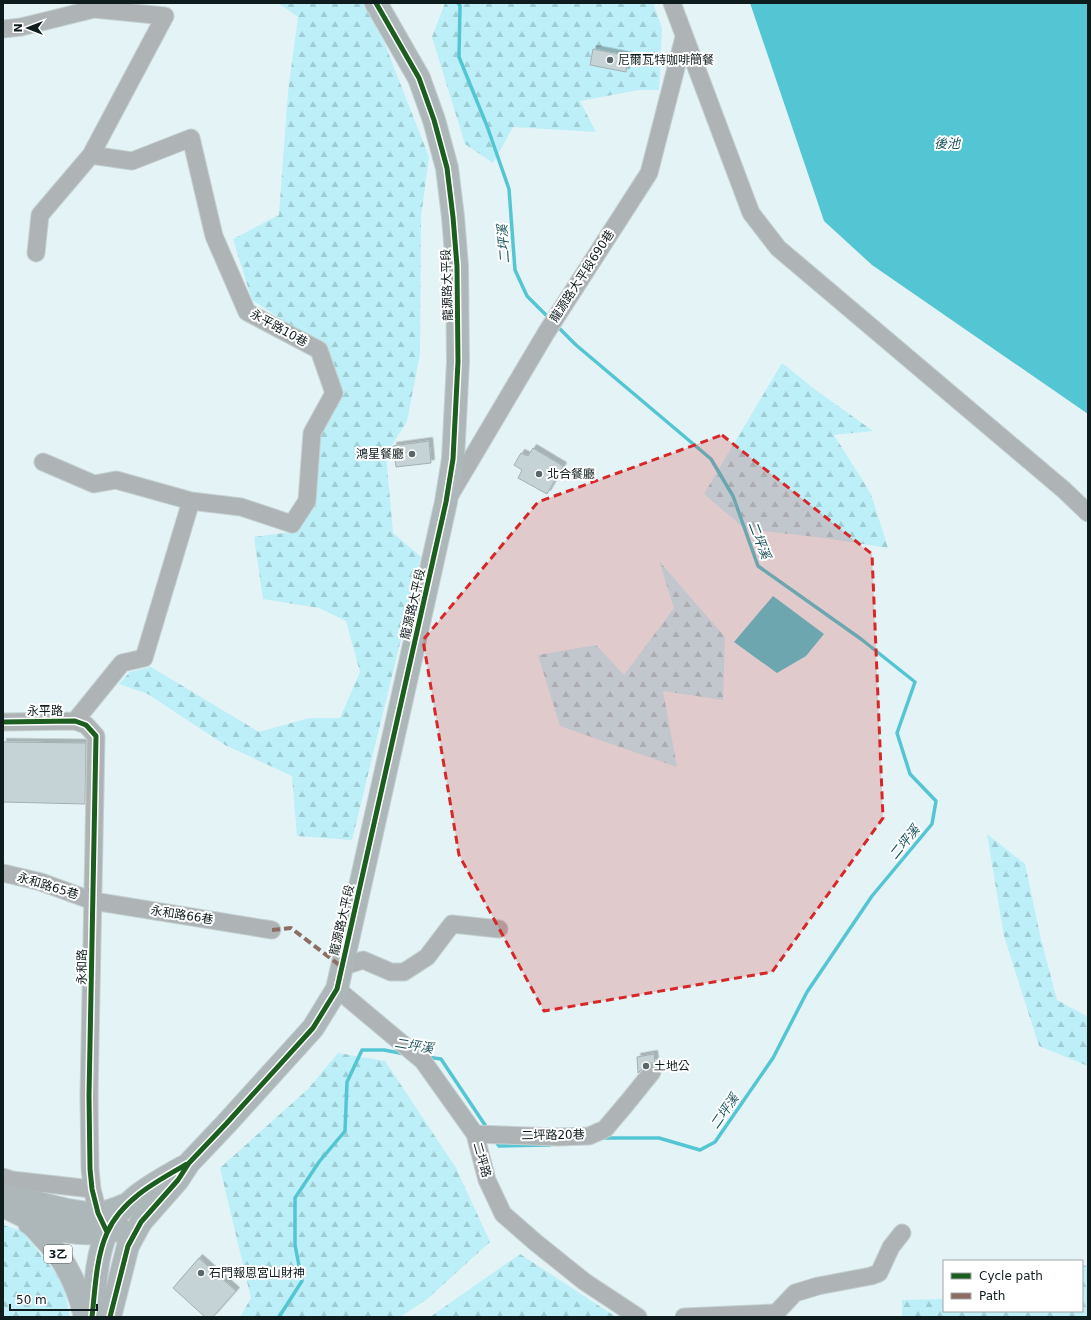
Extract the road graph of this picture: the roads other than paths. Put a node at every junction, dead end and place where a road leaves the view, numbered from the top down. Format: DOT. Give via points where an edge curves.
graph roads {
  1 [pos="376,3"];
  2 [pos="672,3"];
  3 [pos="133,8"];
  4 [pos="3,29"];
  5 [pos="684,37"];
  6 [pos="92,155"];
  7 [pos="36,253"];
  8 [pos="43,462"];
  9 [pos="191,501"];
  10 [pos="446,502"];
  11 [pos="1088,513"];
  12 [pos="3,722"];
  13 [pos="80,723"];
  14 [pos="3,873"];
  15 [pos="93,901"];
  16 [pos="499,929"];
  17 [pos="272,930"];
  18 [pos="342,967"];
  19 [pos="337,989"];
  20 [pos="652,1072"];
  21 [pos="474,1134"];
  22 [pos="189,1163"];
  23 [pos="3,1177"];
  24 [pos="92,1189"];
  25 [pos="5,1204"];
  26 [pos="102,1222"];
  27 [pos="141,1222"];
  28 [pos="902,1233"];
  29 [pos="120,1273"];
  30 [pos="85,1317"];
  31 [pos="92,1317"];
  32 [pos="110,1317"];
  33 [pos="638,1317"];
  34 [pos="684,1317"];
  1 -- 10 [label="main road, 龍源路大平段" via="419,78 434,120 450,189 457,266 458,362 453,459"];
  2 -- 5 [label="street"];
  3 -- 4 [label="street" via="94,9"];
  3 -- 6 [label="street" via="165,16"];
  5 -- 10 [label="street, 龍源路大平段690巷" via="649,173 546,333"];
  5 -- 11 [label="street" via="751,213 778,248"];
  6 -- 7 [label="street" via="40,215"];
  6 -- 9 [label="street, 永平路10巷" via="132,162 191,138 214,236 247,312 319,350 334,392 312,433 307,501 292,524 241,507"];
  8 -- 9 [label="street" via="94,484 116,480"];
  9 -- 13 [label="street" via="144,658 122,663"];
  10 -- 18 [label="main road, 龍源路大平段"];
  12 -- 13 [label="street, 永平路"];
  13 -- 15 [label="street, 永和路" via="96,736"];
  14 -- 15 [label="street, 永和路65巷" via="41,882"];
  15 -- 17 [label="street, 永和路66巷"];
  15 -- 24 [label="street, 永和路" via="89,1096"];
  16 -- 18 [label="street" via="452,924 428,957 404,972 391,972 363,960"];
  18 -- 19 [label="main road, 龍源路大平段"];
  19 -- 21 [label="street, 二坪路" via="423,1061"];
  19 -- 22 [label="main road, 龍源路大平段" via="313,1028"];
  20 -- 21 [label="street, 二坪路20巷" via="605,1129 589,1136 558,1138"];
  21 -- 33 [label="street, 二坪路" via="488,1180 503,1214 585,1282"];
  22 -- 26 [label="main road, 龍源路大平段" via="157,1181 117,1216"];
  22 -- 27 [label="main road, 龍源路大平段" via="178,1180"];
  23 -- 24 [label="street"];
  24 -- 26 [label="street, 永和路"];
  25 -- 26 [label="main road" via="33,1201 67,1209"];
  25 -- 26 [label="main road, 3乙" via="55,1229 90,1233"];
  25 -- 30 [label="main road, 3乙" via="52,1245 68,1268 80,1294"];
  26 -- 27 [label="main road, 龍源路大平段" via="122,1230"];
  26 -- 29 [label="main road, 龍源路大平段" via="116,1244 120,1258"];
  26 -- 31 [label="main road, 龍源路大平段" via="102,1248"];
  27 -- 29 [label="main road, 龍源路大平段" via="128,1246"];
  28 -- 34 [label="street" via="892,1247 880,1273 795,1293 776,1313"];
  29 -- 32 [label="main road, 龍源路大平段"];
}
